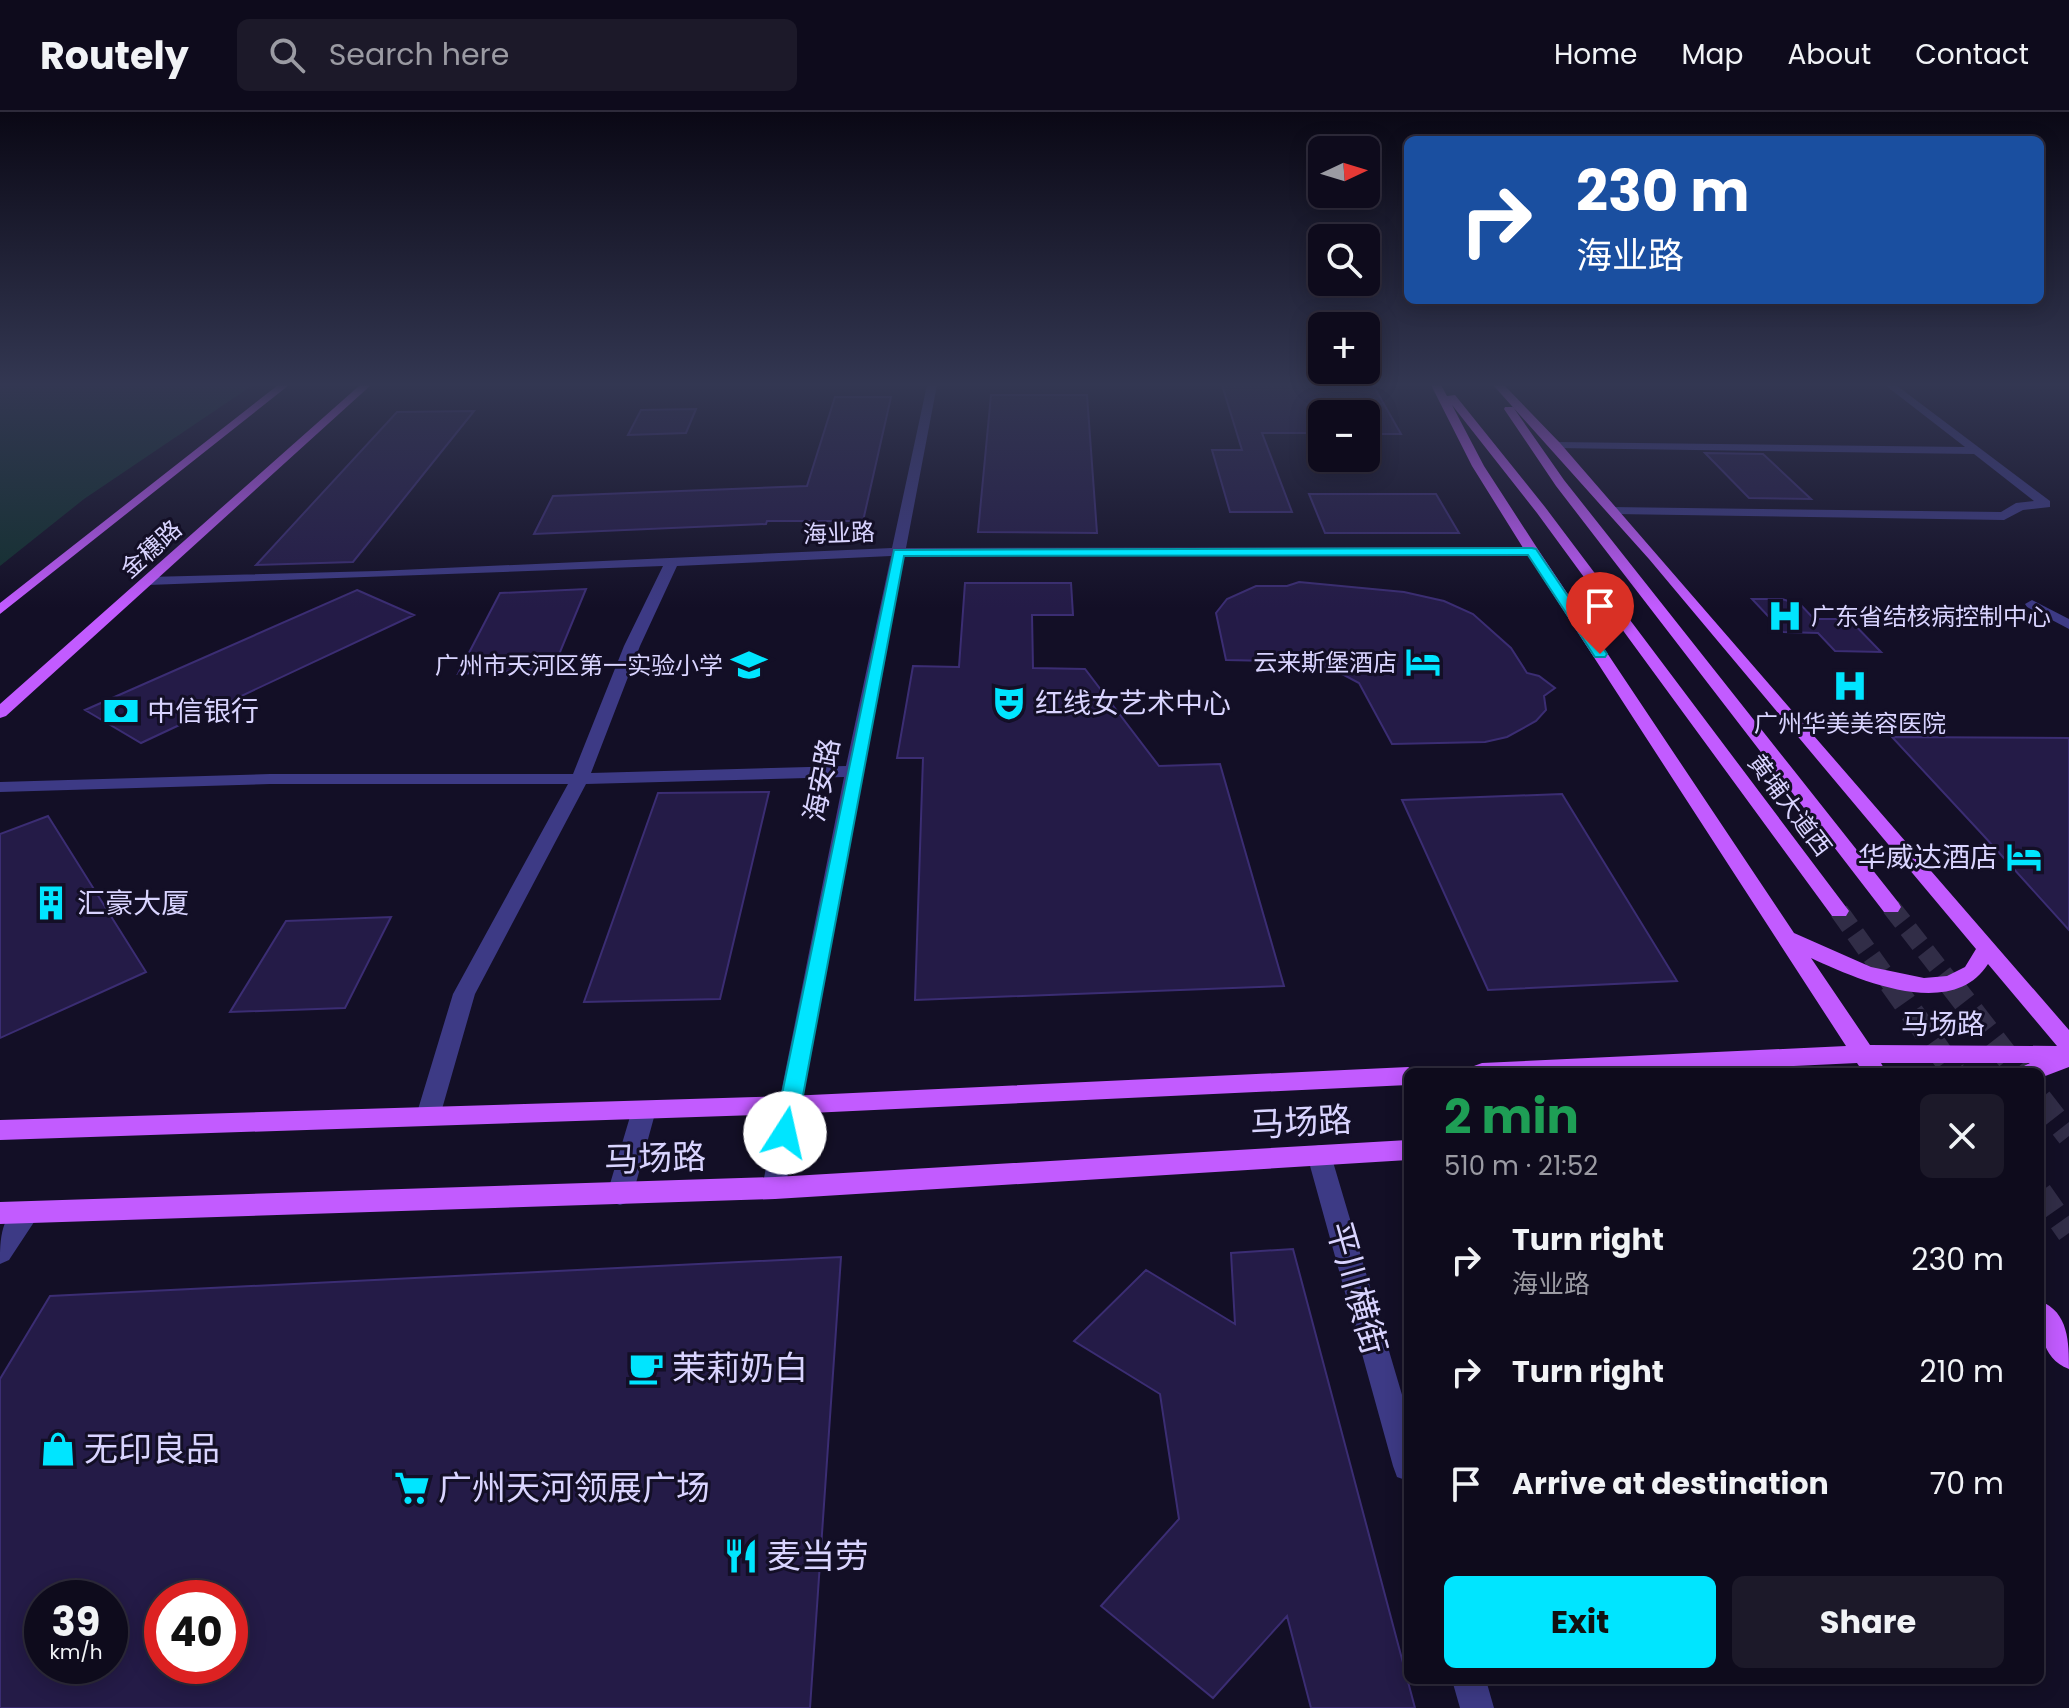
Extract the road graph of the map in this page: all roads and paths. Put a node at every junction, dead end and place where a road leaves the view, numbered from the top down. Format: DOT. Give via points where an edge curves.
graph roads {
  1 [pos="190,459"];
  2 [pos="283,459"];
  3 [pos="917,459"];
  4 [pos="1475,459"];
  5 [pos="1499,459"];
  6 [pos="1545,459"];
  7 [pos="1569,459"];
  8 [pos="1986,459"];
  9 [pos="1615,510"];
  10 [pos="1532,551"];
  11 [pos="898,552"];
  12 [pos="672,562"];
  13 [pos="148,581"];
  14 [pos="2032,604"];
  15 [pos="0,610"];
  16 [pos="2069,625"];
  17 [pos="0,713"];
  18 [pos="854,771"];
  19 [pos="580,779"];
  20 [pos="0,787"];
  21 [pos="1891,907"];
  22 [pos="1839,911"];
  23 [pos="1787,938"];
  24 [pos="1987,949"];
  25 [pos="2069,1045"];
  26 [pos="2069,1056"];
  27 [pos="1869,1063"];
  28 [pos="1654,1068"];
  29 [pos="2041,1068"];
  30 [pos="1404,1076"];
  31 [pos="789,1105"];
  32 [pos="644,1110"];
  33 [pos="428,1116"];
  34 [pos="0,1130"];
  35 [pos="1404,1150"];
  36 [pos="1319,1155"];
  37 [pos="775,1188"];
  38 [pos="620,1194"];
  39 [pos="0,1213"];
  40 [pos="27,1213"];
  41 [pos="0,1252"];
  42 [pos="2044,1320"];
  43 [pos="2069,1356"];
  44 [pos="1404,1452"];
  45 [pos="1470,1684"];
  46 [pos="1477,1708"];
  1 -- 15 [label="main road, 金穗路"];
  2 -- 13 [label="main road, 金穗路"];
  3 -- 11 [label="street, 海安路"];
  4 -- 10 [label="main road"];
  5 -- 22 [label="main road, 黄埔大道西"];
  6 -- 21 [label="main road, 黄埔大道西"];
  7 -- 9 [label="main road"];
  8 -- 9 [label="street" via="2046,504 2020,506 2004,516"];
  9 -- 24 [label="main road"];
  10 -- 11 [label="street, 海业路"];
  10 -- 23 [label="main road"];
  11 -- 12 [label="street, 海业路"];
  11 -- 18 [label="street, 海安路"];
  12 -- 13 [label="street, 海业路"];
  12 -- 19 [label="street" via="632,646"];
  13 -- 17 [label="main road, 金穗路"];
  14 -- 16 [label="street"];
  18 -- 19 [label="street"];
  18 -- 31 [label="street, 海安路"];
  19 -- 20 [label="street" via="270,779"];
  19 -- 33 [label="street" via="464,994"];
  23 -- 24 [label="main road" via="1875,978 1908,984 1966,978 1981,965"];
  23 -- 27 [label="main road"];
  24 -- 25 [label="main road"];
  26 -- 27 [label="main road, 马场路"];
  26 -- 29 [label="main road, 马场路"];
  27 -- 28 [label="main road, 马场路"];
  30 -- 31 [label="main road, 马场路"];
  31 -- 32 [label="main road, 马场路"];
  31 -- 37 [label="street, 海安路"];
  32 -- 33 [label="main road, 马场路"];
  32 -- 38 [label="street"];
  33 -- 34 [label="main road, 马场路"];
  35 -- 36 [label="main road, 马场路"];
  36 -- 37 [label="main road, 马场路"];
  36 -- 44 [label="street, 平川横街"];
  37 -- 38 [label="main road, 马场路"];
  38 -- 40 [label="main road, 马场路"];
  39 -- 40 [label="main road, 马场路"];
  40 -- 41 [label="street"];
  42 -- 43 [label="main road"];
  45 -- 46 [label="street"];
}
